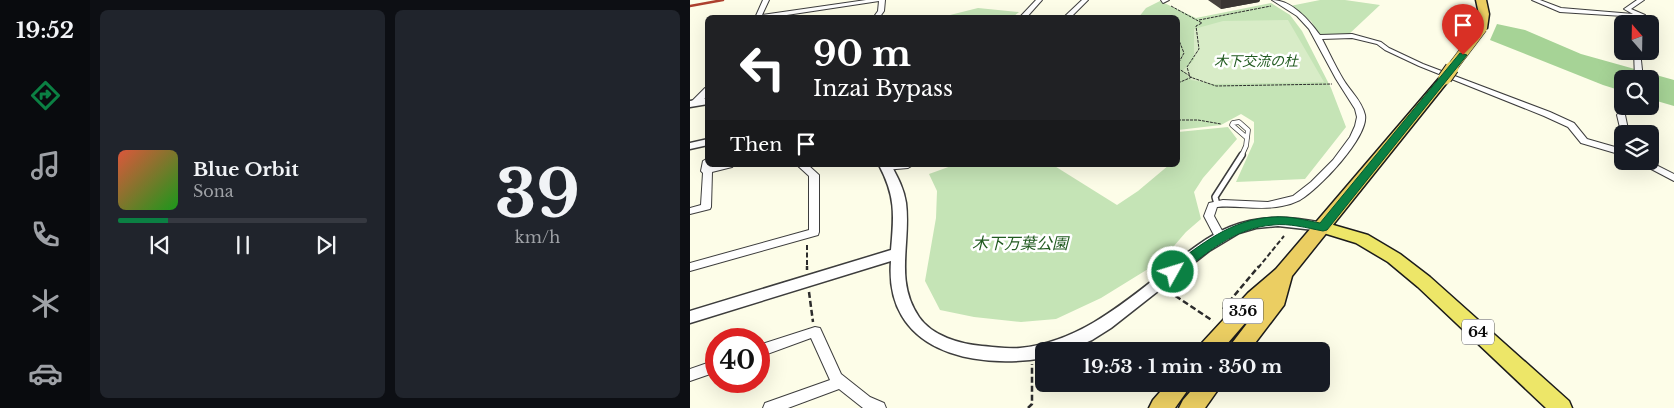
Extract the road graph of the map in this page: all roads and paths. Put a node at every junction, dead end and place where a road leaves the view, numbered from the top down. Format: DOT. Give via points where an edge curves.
graph roads {
  1 [pos="766,0"];
  2 [pos="878,0"];
  3 [pos="882,0"];
  4 [pos="1039,0"];
  5 [pos="1085,0"];
  6 [pos="1163,0"];
  7 [pos="1481,0"];
  8 [pos="1535,0"];
  9 [pos="1641,0"];
  10 [pos="1278,2"];
  11 [pos="759,15"];
  12 [pos="772,15"];
  13 [pos="878,15"];
  14 [pos="1025,15"];
  15 [pos="1069,15"];
  16 [pos="1628,15"];
  17 [pos="1640,15"];
  18 [pos="1199,20"];
  19 [pos="1316,37"];
  20 [pos="1180,43"];
  21 [pos="1180,60"];
  22 [pos="1180,70"];
  23 [pos="1191,77"];
  24 [pos="1180,82"];
  25 [pos="1342,84"];
  26 [pos="705,93"];
  27 [pos="693,103"];
  28 [pos="1180,120"];
  29 [pos="1221,124"];
  30 [pos="1247,138"];
  31 [pos="705,143"];
  32 [pos="690,146"];
  33 [pos="1614,150"];
  34 [pos="707,167"];
  35 [pos="804,167"];
  36 [pos="886,167"];
  37 [pos="1658,170"];
  38 [pos="1674,178"];
  39 [pos="1217,204"];
  40 [pos="690,211"];
  41 [pos="1323,227"];
  42 [pos="1220,236"];
  43 [pos="1284,236"];
  44 [pos="899,253"];
  45 [pos="690,268"];
  46 [pos="1283,274"];
  47 [pos="1168,291"];
  48 [pos="1219,314"];
  49 [pos="690,317"];
  50 [pos="1213,321"];
  51 [pos="1216,342"];
  52 [pos="1244,342"];
  53 [pos="770,347"];
  54 [pos="1032,363"];
  55 [pos="705,370"];
  56 [pos="690,375"];
  57 [pos="841,382"];
  58 [pos="1174,392"];
  59 [pos="1204,392"];
  60 [pos="770,408"];
  61 [pos="879,408"];
  62 [pos="1028,408"];
  63 [pos="1161,408"];
  64 [pos="1191,408"];
  65 [pos="1561,408"];
  1 -- 11 [label="street"];
  2 -- 12 [label="street"];
  3 -- 13 [label="street"];
  4 -- 14 [label="street"];
  5 -- 15 [label="street"];
  6 -- 18 [label="path"];
  7 -- 41 [label="highway, 356, bridge" via="1482,28"];
  8 -- 16 [label="street" via="1560,10"];
  9 -- 17 [label="street" via="1627,9"];
  10 -- 18 [label="path"];
  10 -- 19 [label="street" via="1303,18"];
  18 -- 23 [label="path" via="1202,23 1196,26 1200,49 1187,67"];
  19 -- 25 [label="street"];
  19 -- 33 [label="street" via="1352,36 1379,43 1430,68 1548,114 1571,125 1584,141"];
  20 -- 21 [label="path" via="1184,53"];
  22 -- 23 [label="path"];
  23 -- 24 [label="path"];
  23 -- 25 [label="path" via="1216,86"];
  25 -- 39 [label="street" via="1361,116 1359,128 1351,143 1315,184 1295,199 1282,202 1257,206"];
  26 -- 27 [label="street"];
  28 -- 29 [label="path"];
  30 -- 39 [label="lane" via="1239,160 1215,197"];
  31 -- 32 [label="street"];
  34 -- 40 [label="street" via="706,207"];
  35 -- 45 [label="street" via="814,175 814,232"];
  36 -- 44 [label="street" via="899,203"];
  37 -- 38 [label="street"];
  39 -- 42 [label="street" via="1209,216"];
  41 -- 42 [label="street" via="1272,221 1247,225"];
  41 -- 46 [label="highway, 356"];
  41 -- 65 [label="main road, 64" via="1362,239 1394,258"];
  42 -- 44 [label="street" via="1113,321 1048,349 1021,355 962,350 930,336 916,325 898,296"];
  43 -- 48 [label="path"];
  44 -- 49 [label="street"];
  46 -- 51 [label="highway, 356" via="1255,298"];
  46 -- 52 [label="highway, 356" via="1277,300"];
  47 -- 50 [label="path"];
  53 -- 57 [label="street" via="815,332 836,378"];
  54 -- 62 [label="path" via="1032,404"];
  55 -- 56 [label="street"];
  57 -- 60 [label="street"];
  57 -- 61 [label="street" via="865,402"];
  58 -- 63 [label="highway"];
  59 -- 64 [label="highway"];
}
